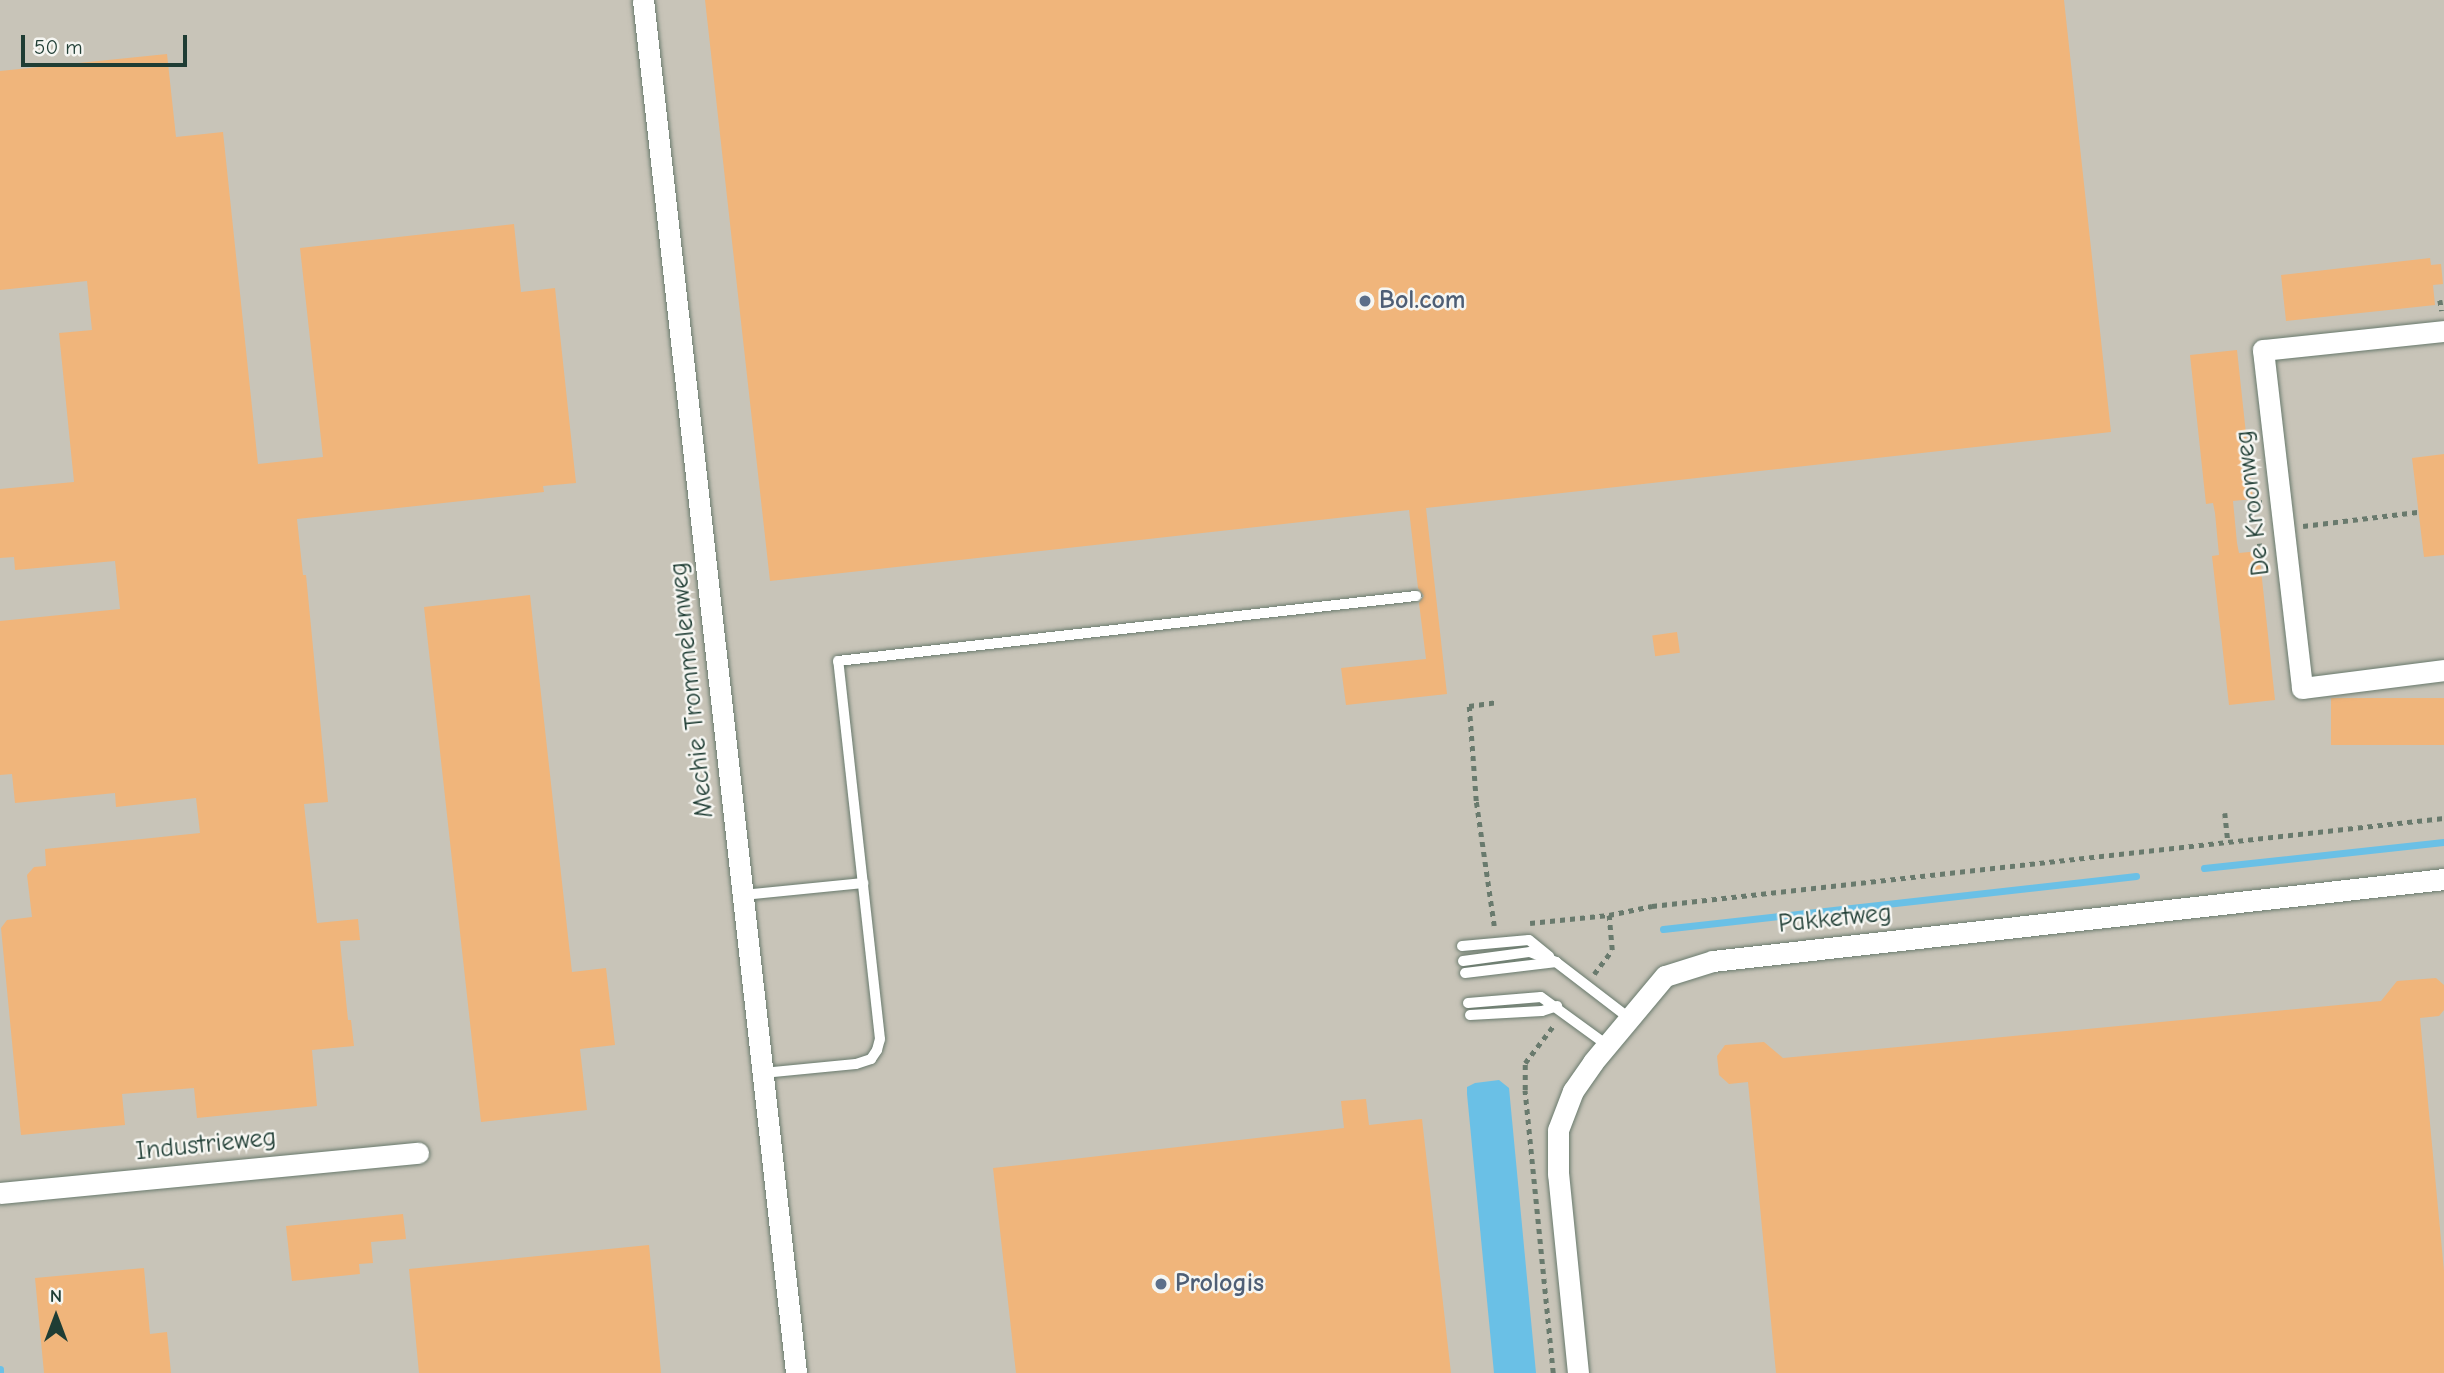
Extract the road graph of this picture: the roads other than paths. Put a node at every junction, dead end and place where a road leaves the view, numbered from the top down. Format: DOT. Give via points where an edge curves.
graph roads {
  1 [pos="643,0"];
  2 [pos="2444,331"];
  3 [pos="1416,596"];
  4 [pos="2444,670"];
  5 [pos="2444,879"];
  6 [pos="863,883"];
  7 [pos="743,895"];
  8 [pos="1462,946"];
  9 [pos="1463,961"];
  10 [pos="1556,962"];
  11 [pos="1465,973"];
  12 [pos="1468,1003"];
  13 [pos="1557,1006"];
  14 [pos="1470,1015"];
  15 [pos="1629,1018"];
  16 [pos="1607,1045"];
  17 [pos="763,1073"];
  18 [pos="418,1153"];
  19 [pos="0,1193"];
  20 [pos="796,1373"];
  21 [pos="1578,1373"];
  1 -- 7 [label="street, Mechie Trommelenweg"];
  2 -- 4 [label="street, De Kroonweg" via="2263,351 2302,688"];
  3 -- 6 [label="lane" via="838,661"];
  5 -- 15 [label="street, Pakketweg" via="1713,961 1665,976"];
  6 -- 7 [label="lane"];
  6 -- 17 [label="lane" via="880,1039 877,1051 856,1065"];
  7 -- 17 [label="street, Mechie Trommelenweg"];
  8 -- 10 [label="lane" via="1529,940"];
  9 -- 10 [label="lane" via="1530,953"];
  10 -- 11 [label="lane"];
  10 -- 15 [label="lane"];
  12 -- 13 [label="lane" via="1541,997"];
  13 -- 14 [label="lane"];
  13 -- 16 [label="lane"];
  15 -- 16 [label="street, Pakketweg"];
  16 -- 21 [label="street, Pakketweg" via="1573,1091 1558,1130 1558,1174"];
  17 -- 20 [label="street, Mechie Trommelenweg"];
  18 -- 19 [label="street, Industrieweg"];
}
